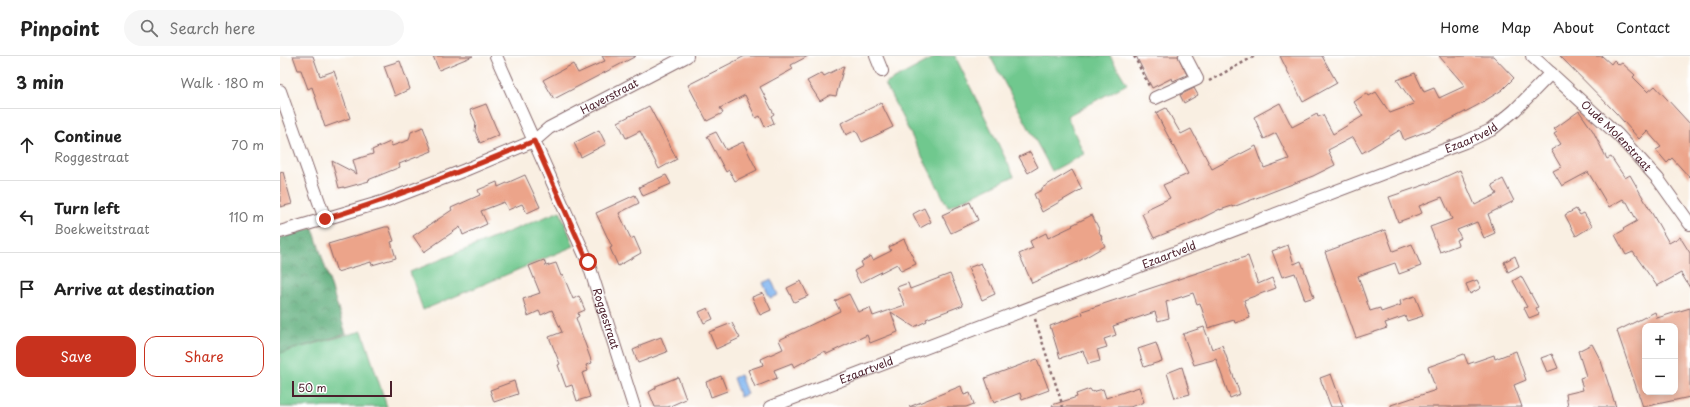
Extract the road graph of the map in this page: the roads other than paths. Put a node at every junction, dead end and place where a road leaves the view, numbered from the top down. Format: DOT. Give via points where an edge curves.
graph roads {
  1 [pos="496,56"];
  2 [pos="687,56"];
  3 [pos="876,56"];
  4 [pos="1185,56"];
  5 [pos="1532,56"];
  6 [pos="882,71"];
  7 [pos="1551,73"];
  8 [pos="280,91"];
  9 [pos="1155,98"];
  10 [pos="534,141"];
  11 [pos="325,219"];
  12 [pos="1690,224"];
  13 [pos="280,232"];
  14 [pos="634,407"];
  15 [pos="770,407"];
  1 -- 10 [label="street, Roggestraat"];
  2 -- 10 [label="street, Haverstraat" via="549,128"];
  3 -- 6 [label="street"];
  4 -- 9 [label="street" via="1197,79"];
  5 -- 7 [label="street, Oude Molenstraat"];
  7 -- 12 [label="street, Oude Molenstraat" via="1618,135 1658,180"];
  7 -- 15 [label="street, Ezaartveld" via="1492,130 1465,142"];
  8 -- 11 [label="street"];
  10 -- 11 [label="street, Haverstraat" via="382,202"];
  10 -- 14 [label="street, Roggestraat" via="588,262"];
  11 -- 13 [label="street, Haverstraat"];
}
